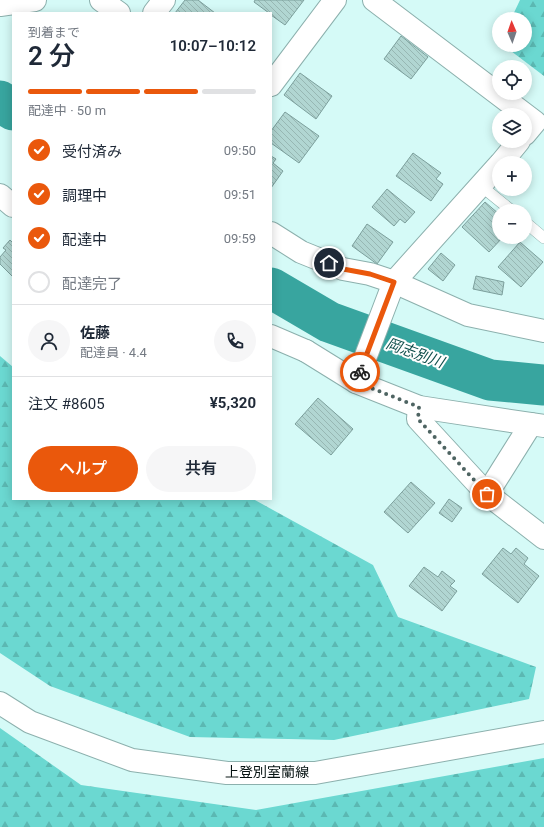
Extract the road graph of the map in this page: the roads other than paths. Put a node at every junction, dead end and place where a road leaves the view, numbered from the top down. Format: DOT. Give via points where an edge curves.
graph roads {
  1 [pos="35,0"];
  2 [pos="101,0"];
  3 [pos="164,0"];
  4 [pos="334,0"];
  5 [pos="374,0"];
  6 [pos="0,6"];
  7 [pos="118,12"];
  8 [pos="155,12"];
  9 [pos="272,84"];
  10 [pos="517,108"];
  11 [pos="513,148"];
  12 [pos="507,156"];
  13 [pos="492,172"];
  14 [pos="480,185"];
  15 [pos="0,195"];
  16 [pos="503,204"];
  17 [pos="12,205"];
  18 [pos="532,228"];
  19 [pos="272,234"];
  20 [pos="544,238"];
  21 [pos="391,289"];
  22 [pos="544,331"];
  23 [pos="272,336"];
  24 [pos="356,382"];
  25 [pos="419,407"];
  26 [pos="537,425"];
  27 [pos="487,494"];
  28 [pos="544,538"];
  29 [pos="0,703"];
  30 [pos="544,732"];
  1 -- 6 [label="street"];
  2 -- 7 [label="street"];
  3 -- 8 [label="street"];
  4 -- 9 [label="street"];
  5 -- 10 [label="street"];
  11 -- 12 [label="street"];
  13 -- 14 [label="street"];
  14 -- 16 [label="lane"];
  14 -- 21 [label="street"];
  15 -- 17 [label="street"];
  18 -- 20 [label="lane"];
  19 -- 21 [label="street" via="300,252 343,269 370,274"];
  21 -- 22 [label="street" via="468,314"];
  21 -- 24 [label="street"];
  23 -- 24 [label="street" via="306,351"];
  24 -- 25 [label="street"];
  25 -- 26 [label="street"];
  25 -- 27 [label="street" via="418,419"];
  26 -- 27 [label="street"];
  27 -- 28 [label="street"];
  29 -- 30 [label="street, 上登別室蘭線" via="30,722 132,760 227,773 315,773"];
}
